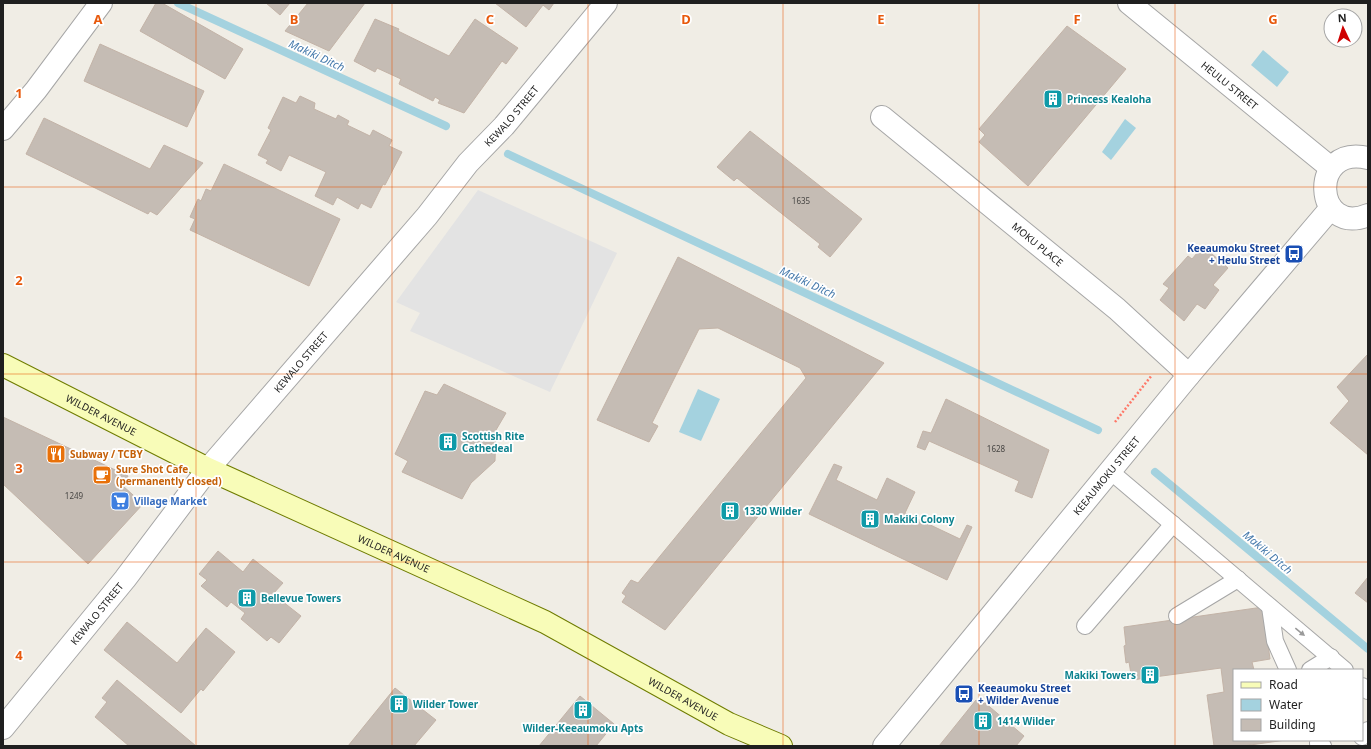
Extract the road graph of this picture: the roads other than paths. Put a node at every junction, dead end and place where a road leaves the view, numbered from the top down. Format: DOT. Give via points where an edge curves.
graph roads {
  1 [pos="101,3"];
  2 [pos="606,3"];
  3 [pos="1129,3"];
  4 [pos="882,117"];
  5 [pos="3,129"];
  6 [pos="1368,158"];
  7 [pos="1331,168"];
  8 [pos="1331,208"];
  9 [pos="1368,215"];
  10 [pos="5,371"];
  11 [pos="1189,376"];
  12 [pos="208,469"];
  13 [pos="1110,471"];
  14 [pos="1173,524"];
  15 [pos="1238,579"];
  16 [pos="1270,607"];
  17 [pos="1177,616"];
  18 [pos="1085,626"];
  19 [pos="1331,657"];
  20 [pos="1288,669"];
  21 [pos="1312,669"];
  22 [pos="1344,669"];
  23 [pos="3,728"];
  24 [pos="748,738"];
  25 [pos="781,746"];
  26 [pos="884,746"];
  1 -- 5 [label="street" via="36,90"];
  2 -- 12 [label="street, KEWALO STREET" via="504,126 468,163 427,216"];
  3 -- 7 [label="street, HEULU STREET"];
  4 -- 11 [label="street, MOKU PLACE" via="1117,309"];
  6 -- 7 [label="street" via="1348,157"];
  7 -- 8 [label="street" via="1324,186"];
  8 -- 9 [label="street" via="1343,217 1352,219"];
  8 -- 11 [label="street, KEEAUMOKU STREET"];
  10 -- 12 [label="main road, WILDER AVENUE"];
  11 -- 13 [label="street, KEEAUMOKU STREET"];
  12 -- 23 [label="street, KEWALO STREET" via="125,579"];
  12 -- 24 [label="main road, WILDER AVENUE" via="545,622"];
  13 -- 14 [label="lane"];
  13 -- 26 [label="street, KEEAUMOKU STREET"];
  14 -- 15 [label="lane"];
  14 -- 18 [label="lane"];
  15 -- 16 [label="lane"];
  15 -- 17 [label="lane"];
  16 -- 19 [label="lane, one-way"];
  16 -- 20 [label="lane" via="1275,641"];
  19 -- 21 [label="lane"];
  19 -- 22 [label="lane"];
  24 -- 25 [label="main road, WILDER AVENUE"];
}
